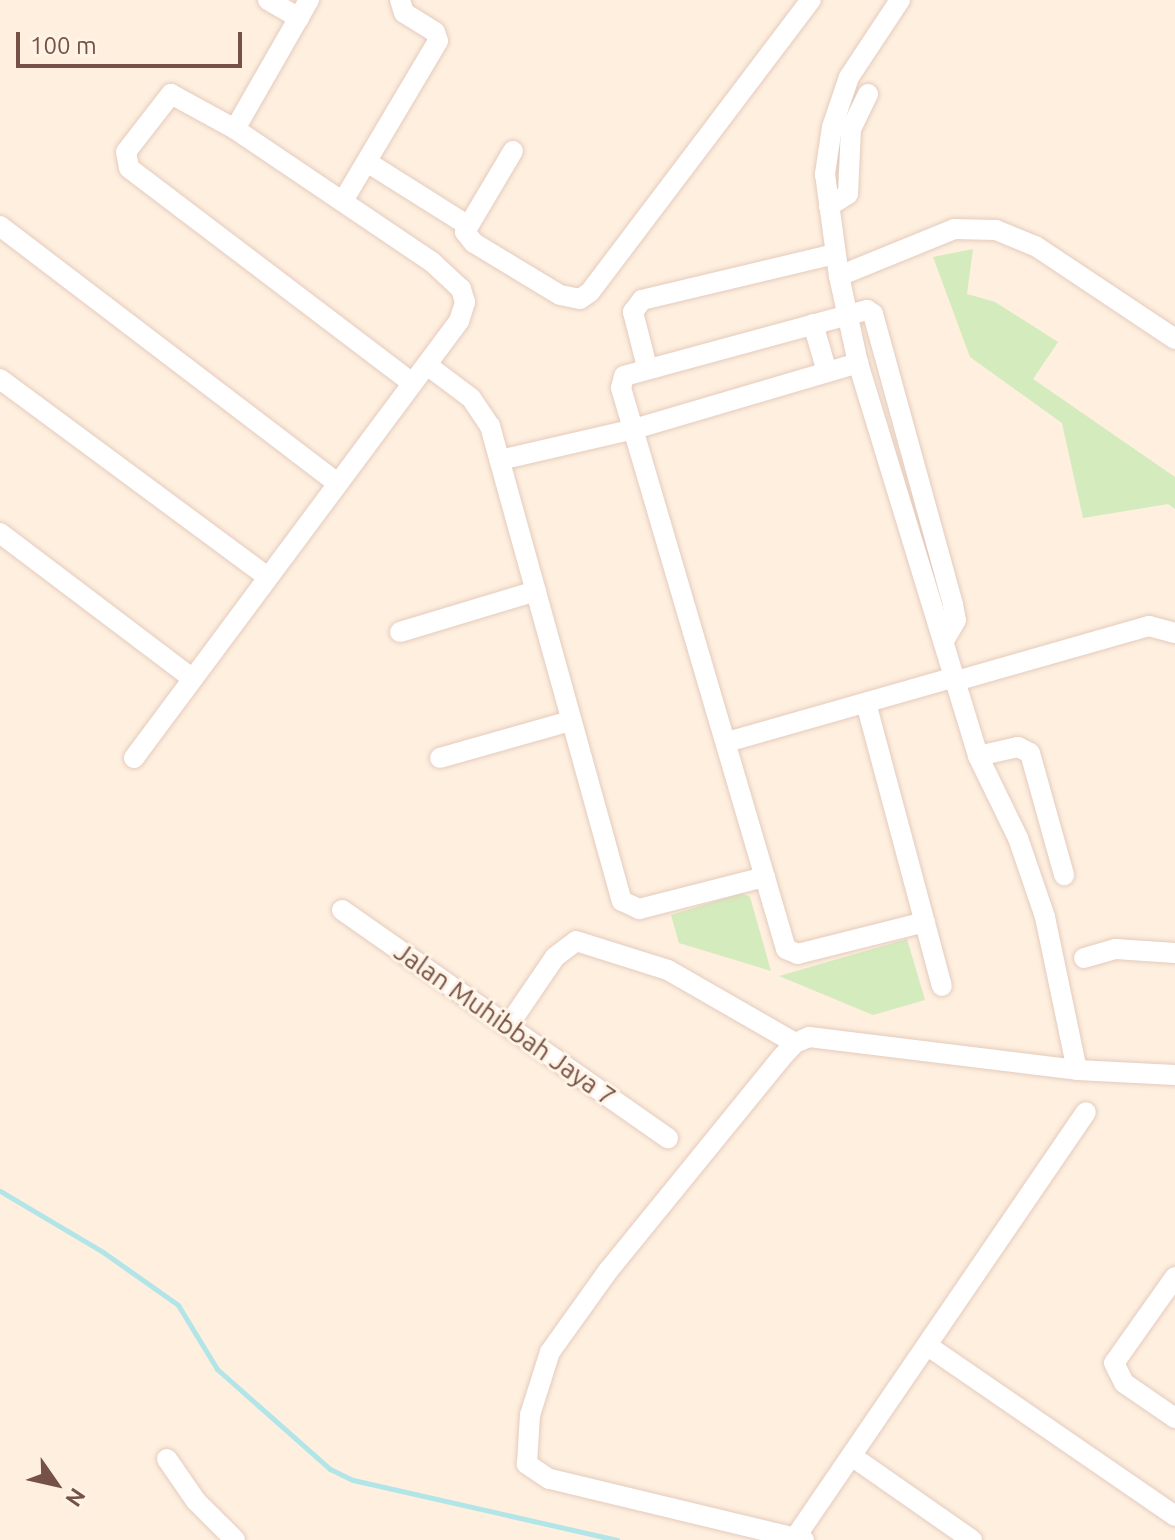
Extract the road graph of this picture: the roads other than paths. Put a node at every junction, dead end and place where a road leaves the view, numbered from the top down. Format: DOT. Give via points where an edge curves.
graph roads {
  1 [pos="268,0"];
  2 [pos="400,0"];
  3 [pos="811,0"];
  4 [pos="900,0"];
  5 [pos="304,9"];
  6 [pos="868,94"];
  7 [pos="235,129"];
  8 [pos="513,151"];
  9 [pos="367,162"];
  10 [pos="343,201"];
  11 [pos="829,206"];
  12 [pos="467,225"];
  13 [pos="0,226"];
  14 [pos="835,254"];
  15 [pos="839,276"];
  16 [pos="847,315"];
  17 [pos="813,324"];
  18 [pos="1175,339"];
  19 [pos="858,363"];
  20 [pos="427,365"];
  21 [pos="647,367"];
  22 [pos="827,372"];
  23 [pos="0,379"];
  24 [pos="412,383"];
  25 [pos="634,429"];
  26 [pos="500,460"];
  27 [pos="337,483"];
  28 [pos="0,533"];
  29 [pos="268,577"];
  30 [pos="536,591"];
  31 [pos="400,632"];
  32 [pos="1175,633"];
  33 [pos="945,639"];
  34 [pos="192,678"];
  35 [pos="956,679"];
  36 [pos="866,703"];
  37 [pos="571,721"];
  38 [pos="727,742"];
  39 [pos="978,756"];
  40 [pos="134,758"];
  41 [pos="440,758"];
  42 [pos="1064,875"];
  43 [pos="765,877"];
  44 [pos="342,910"];
  45 [pos="925,922"];
  46 [pos="1175,953"];
  47 [pos="1084,958"];
  48 [pos="942,986"];
  49 [pos="508,1026"];
  50 [pos="795,1043"];
  51 [pos="1077,1070"];
  52 [pos="1175,1075"];
  53 [pos="1086,1112"];
  54 [pos="668,1138"];
  55 [pos="1175,1277"];
  56 [pos="928,1346"];
  57 [pos="1175,1418"];
  58 [pos="853,1457"];
  59 [pos="167,1459"];
  60 [pos="1175,1516"];
  61 [pos="800,1538"];
  62 [pos="235,1540"];
  63 [pos="972,1540"];
  1 -- 5 [label="street"];
  2 -- 9 [label="street" via="404,13 435,32 438,41"];
  3 -- 12 [label="street" via="580,299 560,295 474,243 465,232"];
  4 -- 11 [label="street" via="863,53 839,102 825,174"];
  5 -- 7 [label="street"];
  6 -- 11 [label="street" via="851,129 848,194"];
  7 -- 10 [label="street"];
  7 -- 24 [label="street" via="171,94 123,160"];
  8 -- 12 [label="street"];
  9 -- 10 [label="street"];
  9 -- 12 [label="street"];
  10 -- 20 [label="street" via="461,289 465,302 459,321"];
  11 -- 14 [label="street"];
  13 -- 27 [label="street"];
  14 -- 15 [label="street"];
  14 -- 21 [label="street" via="642,300 633,312"];
  15 -- 16 [label="street"];
  15 -- 18 [label="street" via="940,233 996,230 1037,247"];
  16 -- 17 [label="street"];
  16 -- 19 [label="street"];
  16 -- 33 [label="street" via="867,310 876,321 953,605 956,620"];
  17 -- 21 [label="street"];
  17 -- 22 [label="street"];
  19 -- 22 [label="street"];
  19 -- 33 [label="street"];
  20 -- 24 [label="street"];
  20 -- 26 [label="street" via="481,408"];
  21 -- 25 [label="street" via="629,371 622,382"];
  22 -- 25 [label="street"];
  23 -- 29 [label="street"];
  24 -- 27 [label="street"];
  25 -- 26 [label="street"];
  25 -- 38 [label="street"];
  26 -- 30 [label="street"];
  27 -- 29 [label="street"];
  28 -- 34 [label="street"];
  29 -- 34 [label="street"];
  30 -- 31 [label="street"];
  30 -- 37 [label="street"];
  32 -- 35 [label="street" via="1149,626"];
  33 -- 35 [label="street"];
  34 -- 40 [label="street"];
  35 -- 36 [label="street"];
  35 -- 39 [label="street"];
  36 -- 38 [label="street"];
  36 -- 45 [label="street"];
  37 -- 41 [label="street"];
  37 -- 43 [label="street" via="622,901 629,908"];
  38 -- 43 [label="street"];
  39 -- 42 [label="street" via="1018,747 1030,753"];
  39 -- 51 [label="street" via="1018,838 1045,917"];
  43 -- 45 [label="street" via="790,954"];
  44 -- 49 [label="street, Jalan Muhibbah Jaya 7"];
  45 -- 48 [label="street"];
  46 -- 47 [label="street" via="1116,949"];
  49 -- 50 [label="street" via="555,957 576,941 668,970"];
  49 -- 54 [label="street, Jalan Muhibbah Jaya 7"];
  50 -- 51 [label="street" via="823,1037"];
  50 -- 61 [label="street" via="562,1331 535,1394 525,1454 536,1473 549,1479"];
  51 -- 52 [label="street"];
  53 -- 56 [label="street"];
  55 -- 57 [label="street" via="1114,1363 1114,1372"];
  56 -- 58 [label="street"];
  56 -- 60 [label="street"];
  58 -- 61 [label="street"];
  58 -- 63 [label="street"];
  59 -- 62 [label="street" via="196,1501"];
}
